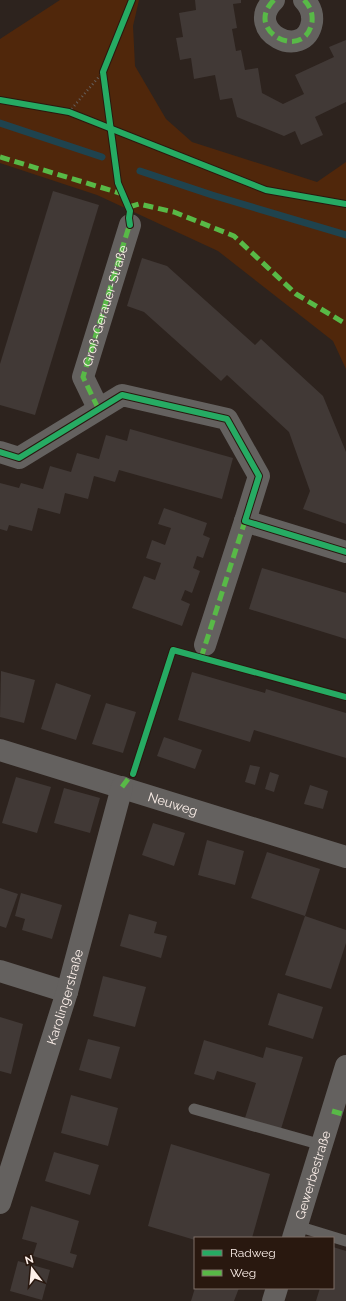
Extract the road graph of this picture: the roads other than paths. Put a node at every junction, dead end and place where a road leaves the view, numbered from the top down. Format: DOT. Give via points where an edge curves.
graph roads {
  1 [pos="274,0"];
  2 [pos="308,1"];
  3 [pos="130,225"];
  4 [pos="98,408"];
  5 [pos="0,452"];
  6 [pos="245,521"];
  7 [pos="346,552"];
  8 [pos="205,645"];
  9 [pos="0,750"];
  10 [pos="122,787"];
  11 [pos="346,857"];
  12 [pos="0,971"];
  13 [pos="67,992"];
  14 [pos="346,1066"];
  15 [pos="194,1109"];
  16 [pos="339,1113"];
  17 [pos="322,1145"];
  18 [pos="0,1203"];
  19 [pos="295,1232"];
  20 [pos="323,1237"];
  21 [pos="334,1239"];
  22 [pos="346,1241"];
  23 [pos="277,1289"];
  24 [pos="273,1301"];
  1 -- 2 [label="street" via="268,8 266,24 270,32 284,41 292,42 300,39 309,30 313,18"];
  3 -- 4 [label="street, Groß-Gerauer-Straße" via="83,377"];
  4 -- 5 [label="street" via="19,458"];
  4 -- 6 [label="street" via="122,395 227,418 259,476"];
  6 -- 7 [label="street"];
  6 -- 8 [label="street"];
  9 -- 10 [label="street, Neuweg"];
  10 -- 11 [label="street, Neuweg"];
  10 -- 13 [label="street, Karolingerstraße"];
  12 -- 13 [label="street"];
  13 -- 18 [label="street, Karolingerstraße"];
  14 -- 16 [label="street, Gewerbestraße"];
  15 -- 17 [label="lane"];
  16 -- 17 [label="street, Gewerbestraße"];
  17 -- 19 [label="street, Gewerbestraße"];
  19 -- 20 [label="lane"];
  21 -- 22 [label="lane"];
  23 -- 24 [label="street"];
}
